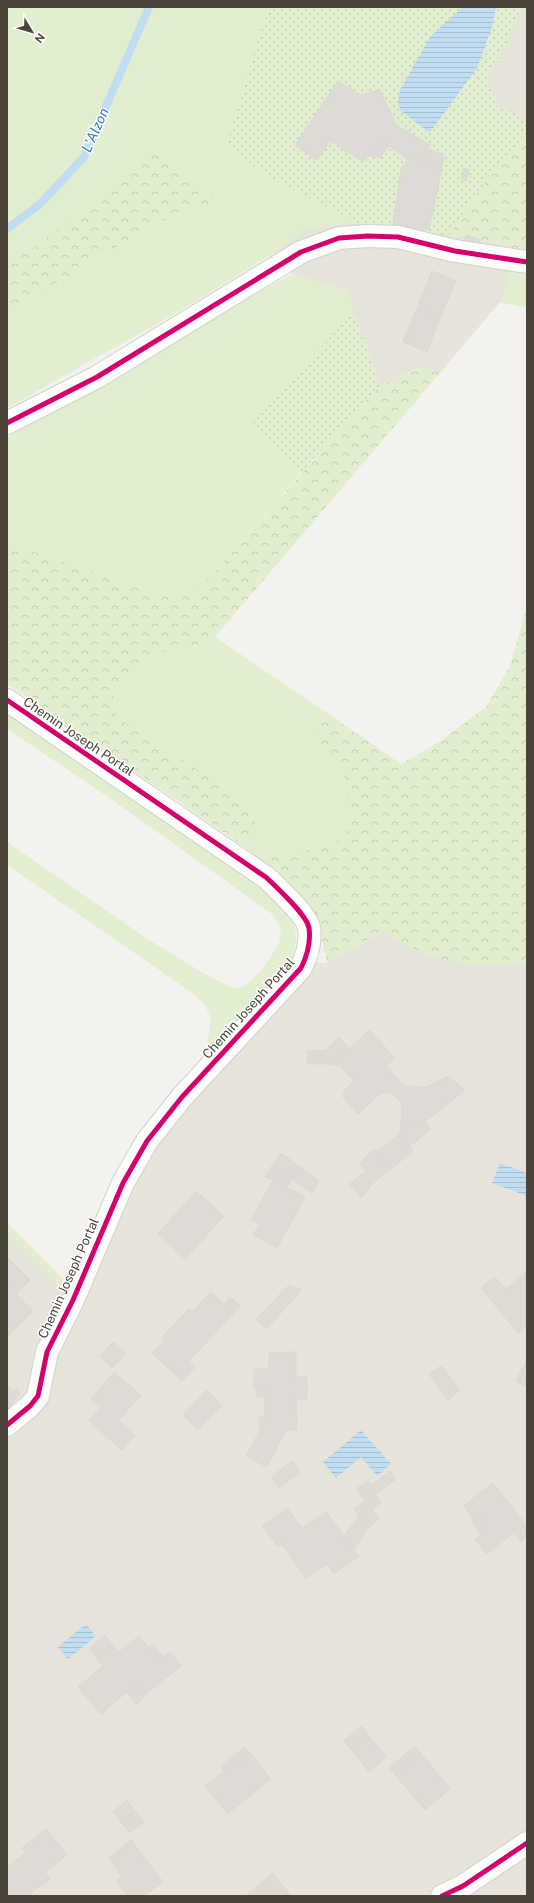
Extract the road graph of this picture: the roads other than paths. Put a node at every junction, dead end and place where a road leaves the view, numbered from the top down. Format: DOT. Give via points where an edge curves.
graph roads {
  1 [pos="527,262"];
  2 [pos="7,423"];
  3 [pos="7,700"];
  4 [pos="7,1425"];
  5 [pos="527,1843"];
  6 [pos="442,1896"];
  1 -- 2 [label="street" via="455,251 398,238 339,238 301,252 97,377"];
  3 -- 4 [label="street, Chemin Joseph Portal" via="267,878 294,906 309,927 308,953 301,968 182,1097 147,1141 123,1183 73,1300 47,1352 38,1396"];
  5 -- 6 [label="street" via="463,1886"];
}
